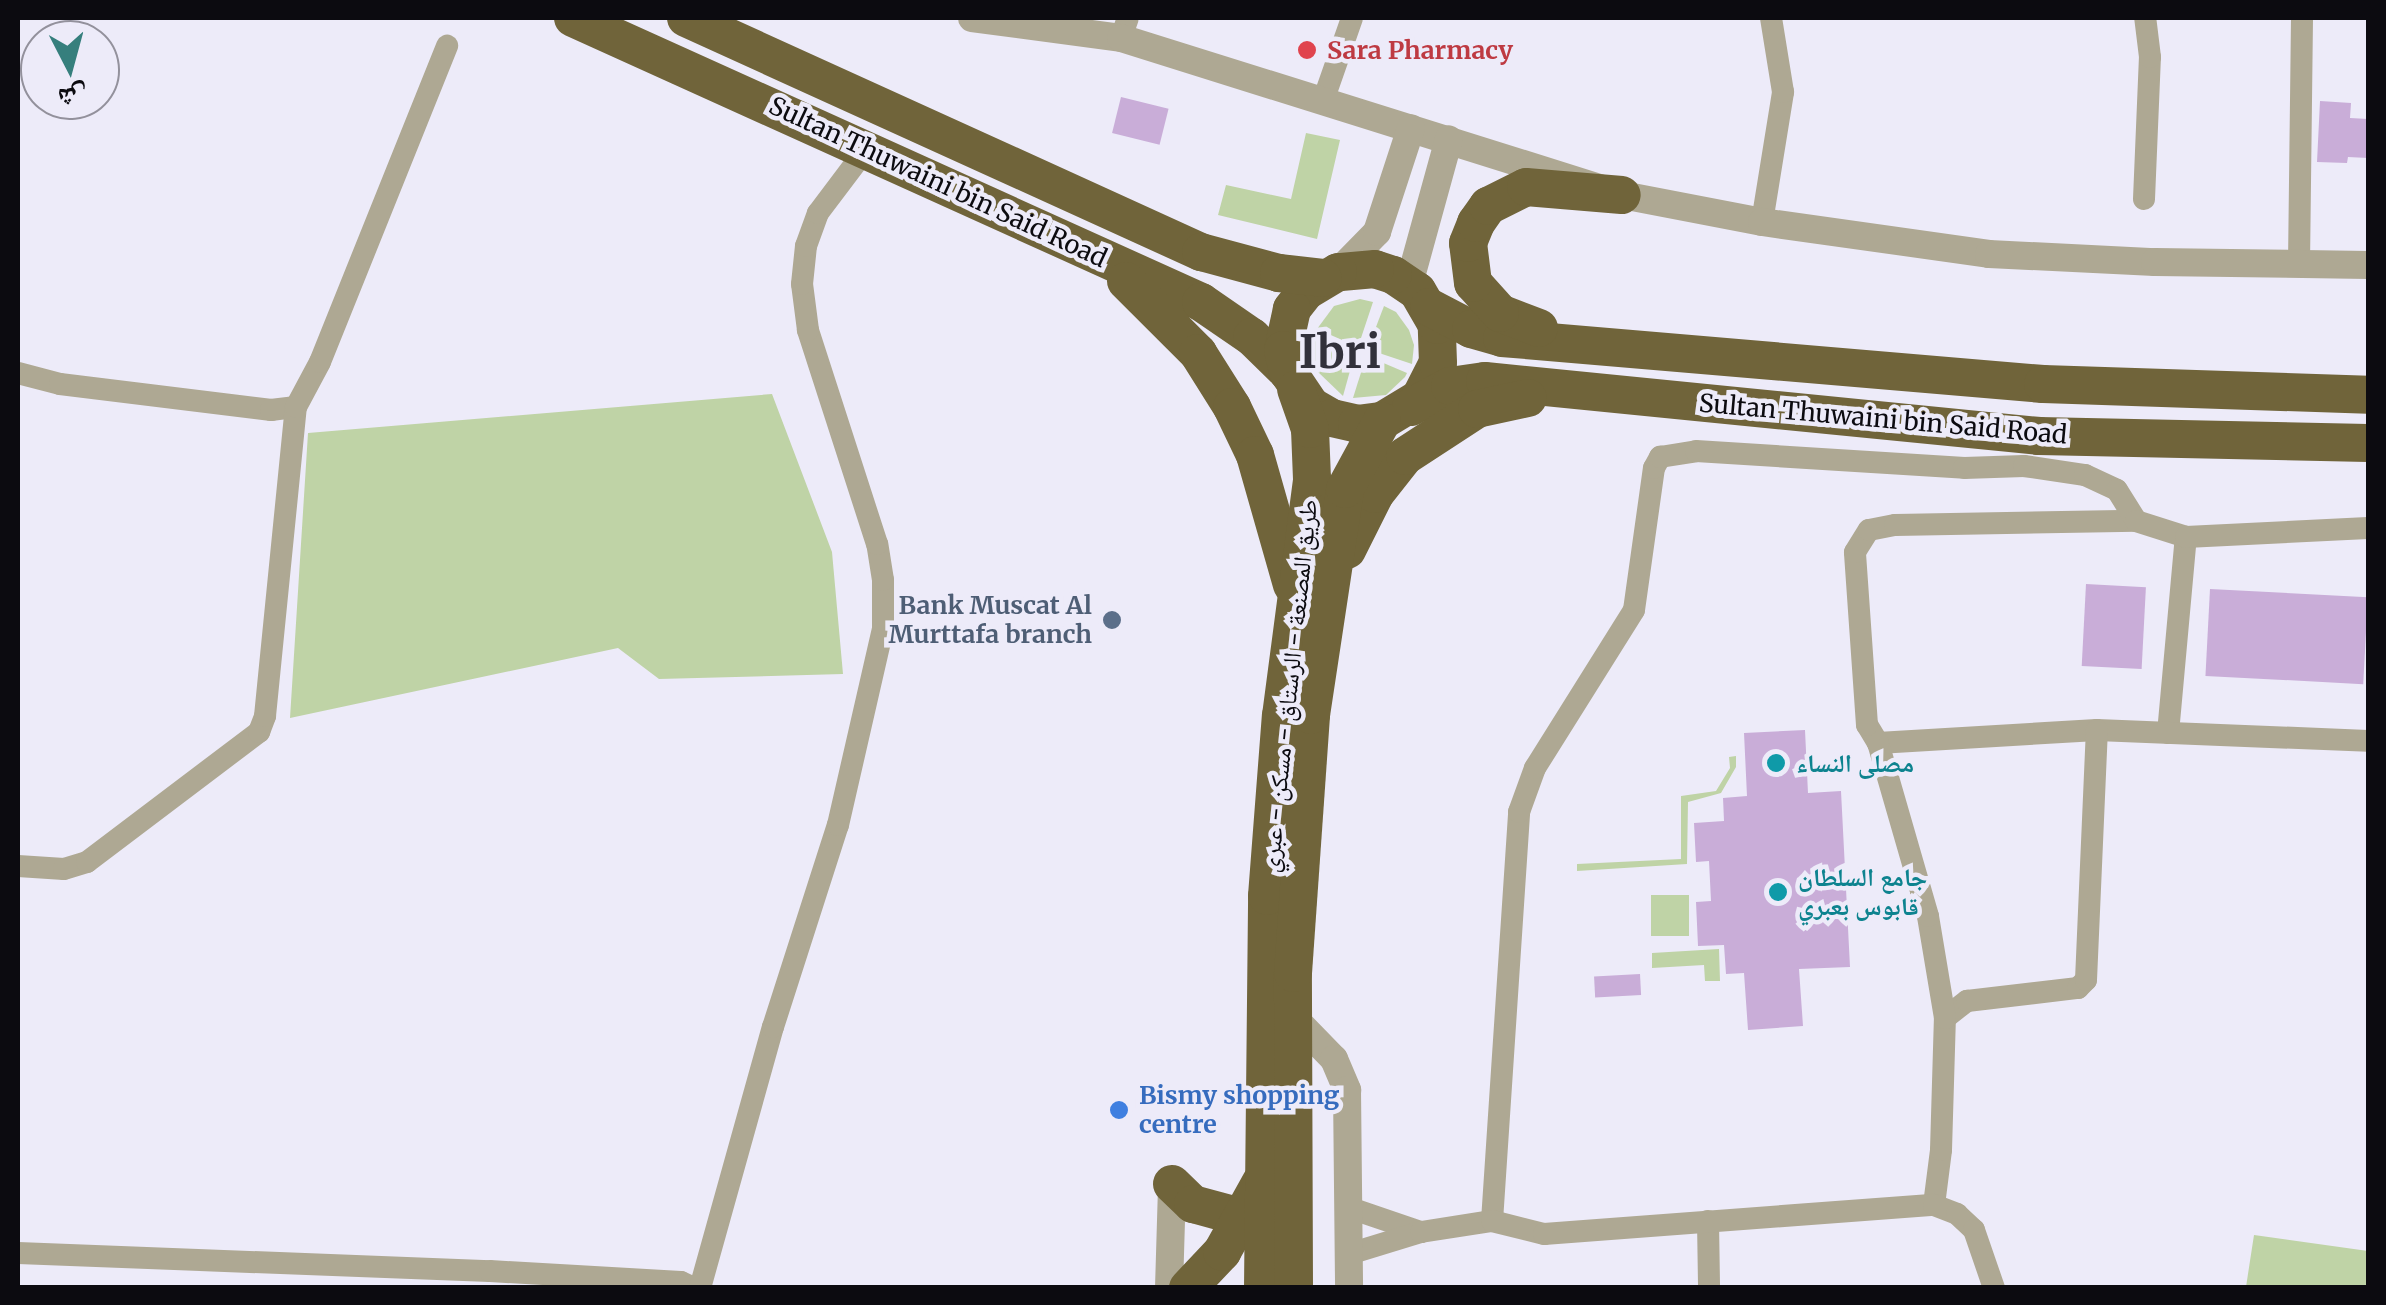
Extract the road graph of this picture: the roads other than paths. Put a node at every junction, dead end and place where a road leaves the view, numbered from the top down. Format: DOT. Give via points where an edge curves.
graph roads {
  1 [pos="573,18"];
  2 [pos="686,18"];
  3 [pos="972,18"];
  4 [pos="1352,18"];
  5 [pos="1771,18"];
  6 [pos="2146,18"];
  7 [pos="2302,18"];
  8 [pos="1124,28"];
  9 [pos="447,46"];
  10 [pos="1322,101"];
  11 [pos="1412,128"];
  12 [pos="1448,139"];
  13 [pos="867,148"];
  14 [pos="1622,195"];
  15 [pos="2144,199"];
  16 [pos="1762,222"];
  17 [pos="1038,228"];
  18 [pos="2299,264"];
  19 [pos="2368,265"];
  20 [pos="1331,275"];
  21 [pos="1419,295"];
  22 [pos="1593,346"];
  23 [pos="18,373"];
  24 [pos="1291,379"];
  25 [pos="2368,394"];
  26 [pos="1650,397"];
  27 [pos="296,407"];
  28 [pos="1393,416"];
  29 [pos="2368,443"];
  30 [pos="2136,520"];
  31 [pos="2368,528"];
  32 [pos="2186,537"];
  33 [pos="1311,605"];
  34 [pos="2097,730"];
  35 [pos="2168,733"];
  36 [pos="2368,741"];
  37 [pos="1878,742"];
  38 [pos="18,866"];
  39 [pos="1292,1016"];
  40 [pos="1945,1018"];
  41 [pos="1262,1180"];
  42 [pos="1172,1184"];
  43 [pos="1934,1205"];
  44 [pos="1350,1208"];
  45 [pos="1242,1218"];
  46 [pos="1492,1221"];
  47 [pos="1708,1221"];
  48 [pos="1420,1232"];
  49 [pos="18,1253"];
  50 [pos="1350,1254"];
  51 [pos="697,1288"];
  52 [pos="1170,1288"];
  53 [pos="1188,1288"];
  54 [pos="1263,1288"];
  55 [pos="1294,1288"];
  56 [pos="1349,1288"];
  57 [pos="1709,1288"];
  58 [pos="1994,1288"];
  1 -- 13 [label="highway, Sultan Thuwaini bin Said Road"];
  2 -- 20 [label="highway, Sultan Thuwaini bin Said Road" via="1200,252 1279,273"];
  3 -- 8 [label="street"];
  4 -- 10 [label="street"];
  5 -- 16 [label="street" via="1783,92"];
  6 -- 15 [label="street"];
  7 -- 18 [label="street"];
  8 -- 10 [label="street"];
  9 -- 27 [label="street"];
  10 -- 11 [label="street"];
  11 -- 12 [label="street"];
  11 -- 20 [label="street" via="1377,232"];
  12 -- 14 [label="street"];
  12 -- 21 [label="street" via="1421,226"];
  13 -- 17 [label="highway, Sultan Thuwaini bin Said Road"];
  13 -- 51 [label="street" via="818,213 802,284 808,330 878,544 882,628 838,826"];
  14 -- 16 [label="street"];
  14 -- 22 [label="highway" via="1526,187 1488,206 1468,243 1473,283 1500,313"];
  16 -- 18 [label="street" via="1989,254"];
  17 -- 24 [label="highway, Sultan Thuwaini bin Said Road" via="1201,302 1252,337"];
  17 -- 33 [label="highway" via="1139,291 1206,366 1255,455"];
  18 -- 19 [label="street"];
  20 -- 21 [label="highway" via="1375,269"];
  20 -- 24 [label="highway" via="1292,309 1283,350"];
  21 -- 22 [label="highway, Sultan Thuwaini bin Said Road" via="1471,329"];
  21 -- 28 [label="highway" via="1440,344 1438,364 1431,382"];
  22 -- 25 [label="highway, Sultan Thuwaini bin Said Road" via="2044,384"];
  23 -- 27 [label="street" via="270,410"];
  24 -- 28 [label="highway" via="1311,406 1332,418 1357,424"];
  24 -- 33 [label="highway, طريق المصنعة - الرستاق - مسكن - عبري" via="1310,429"];
  26 -- 28 [label="highway, Sultan Thuwaini bin Said Road" via="1485,381 1450,386"];
  26 -- 29 [label="highway, Sultan Thuwaini bin Said Road" via="2039,436"];
  26 -- 33 [label="highway" via="1529,398 1477,409 1441,428 1405,456 1376,494"];
  27 -- 38 [label="street" via="265,716 258,732 87,862 64,869"];
  28 -- 33 [label="highway, طريق المصنعة - الرستاق - مسكن - عبري" via="1346,489"];
  30 -- 32 [label="street"];
  30 -- 37 [label="street" via="1869,530 1856,552 1857,592 1867,725"];
  30 -- 46 [label="street" via="2117,490 2086,474 1696,452 1660,458 1634,610 1535,768 1519,812"];
  31 -- 32 [label="street"];
  32 -- 35 [label="street"];
  33 -- 39 [label="highway, طريق المصنعة - الرستاق - مسكن - عبري"];
  33 -- 41 [label="highway, طريق المصنعة - الرستاق - مسكن - عبري" via="1281,716 1266,912"];
  34 -- 35 [label="street"];
  34 -- 37 [label="street"];
  34 -- 40 [label="street" via="2086,980 2078,988 1967,1001"];
  35 -- 36 [label="street"];
  37 -- 40 [label="street" via="1928,916"];
  39 -- 44 [label="street" via="1326,1048 1344,1080"];
  39 -- 55 [label="highway, طريق المصنعة - الرستاق - مسكن - عبري"];
  40 -- 43 [label="street"];
  41 -- 45 [label="highway"];
  41 -- 54 [label="highway, طريق المصنعة - الرستاق - مسكن - عبري"];
  42 -- 45 [label="highway" via="1193,1204"];
  42 -- 52 [label="street"];
  43 -- 47 [label="street"];
  43 -- 58 [label="street" via="1958,1214 1974,1230"];
  44 -- 48 [label="street"];
  44 -- 50 [label="street"];
  45 -- 53 [label="highway"];
  46 -- 47 [label="street" via="1544,1234"];
  46 -- 48 [label="street"];
  47 -- 57 [label="street"];
  48 -- 50 [label="street"];
  49 -- 51 [label="street" via="490,1270"];
  50 -- 56 [label="street"];
}
